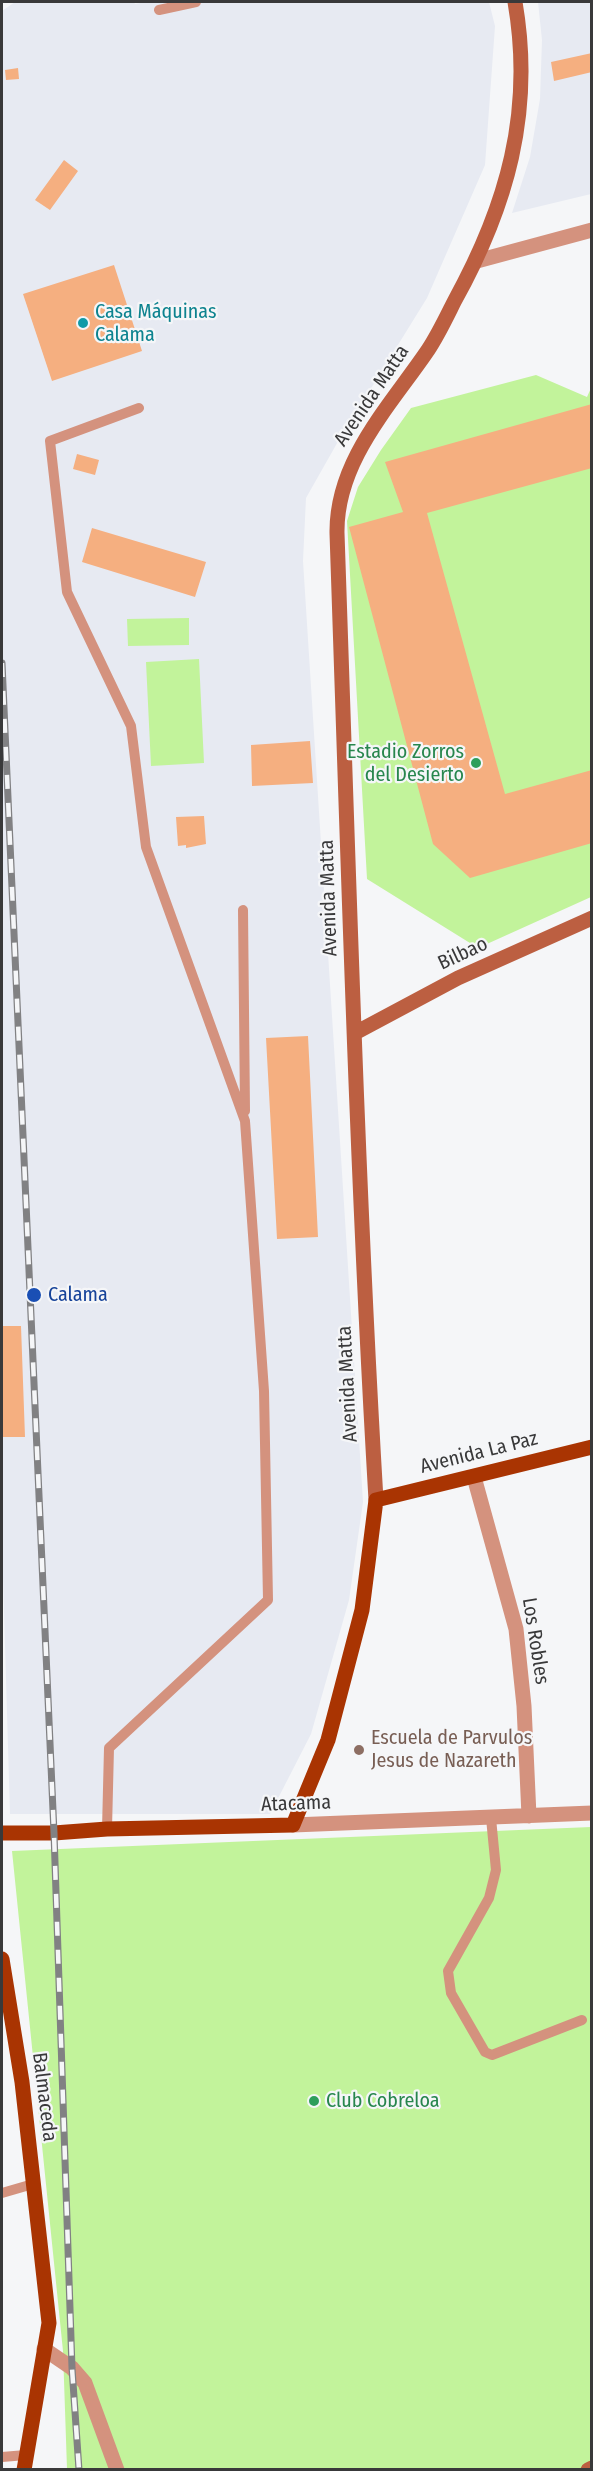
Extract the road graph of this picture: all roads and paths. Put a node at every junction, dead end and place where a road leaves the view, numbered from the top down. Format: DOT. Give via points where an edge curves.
graph roads {
  1 [pos="196,2"];
  2 [pos="515,2"];
  3 [pos="159,10"];
  4 [pos="591,230"];
  5 [pos="477,261"];
  6 [pos="139,408"];
  7 [pos="243,910"];
  8 [pos="591,918"];
  9 [pos="355,1033"];
  10 [pos="245,1121"];
  11 [pos="591,1447"];
  12 [pos="474,1476"];
  13 [pos="376,1500"];
  14 [pos="591,1813"];
  15 [pos="529,1816"];
  16 [pos="491,1818"];
  17 [pos="292,1826"];
  18 [pos="107,1829"];
  19 [pos="2,1833"];
  20 [pos="2,1959"];
  21 [pos="582,2019"];
  22 [pos="33,2184"];
  23 [pos="2,2193"];
  24 [pos="44,2349"];
  25 [pos="2,2457"];
  26 [pos="25,2462"];
  27 [pos="117,2469"];
  1 -- 3 [label="lane"];
  2 -- 5 [label="street, Avenida Matta" via="520,51 518,120 507,182"];
  4 -- 5 [label="street"];
  5 -- 9 [label="street, Avenida Matta" via="430,347 351,466 338,507"];
  6 -- 10 [label="lane" via="50,441 67,592 131,726 146,847"];
  7 -- 10 [label="lane"];
  8 -- 9 [label="street, Bilbao" via="458,978"];
  9 -- 13 [label="street, Avenida Matta"];
  10 -- 18 [label="lane" via="264,1390 268,1600 109,1748"];
  11 -- 12 [label="main road, Avenida La Paz"];
  12 -- 13 [label="main road, Avenida La Paz"];
  12 -- 15 [label="street, Los Robles" via="516,1629"];
  13 -- 17 [label="main road, Avenida Matta" via="359,1621 328,1740"];
  14 -- 15 [label="street, Atacama"];
  15 -- 16 [label="street, Atacama"];
  16 -- 17 [label="street, Atacama"];
  16 -- 21 [label="lane" via="496,1870 489,1898 448,1971 451,1993 485,2052 492,2055"];
  17 -- 18 [label="main road, Atacama"];
  18 -- 19 [label="main road, Atacama"];
  20 -- 22 [label="main road, Balmaceda" via="22,2082"];
  22 -- 23 [label="lane"];
  22 -- 24 [label="main road, Balmaceda" via="49,2323"];
  24 -- 26 [label="main road, Balmaceda"];
  24 -- 27 [label="street" via="72,2368 85,2383"];
  25 -- 26 [label="lane"];
}
